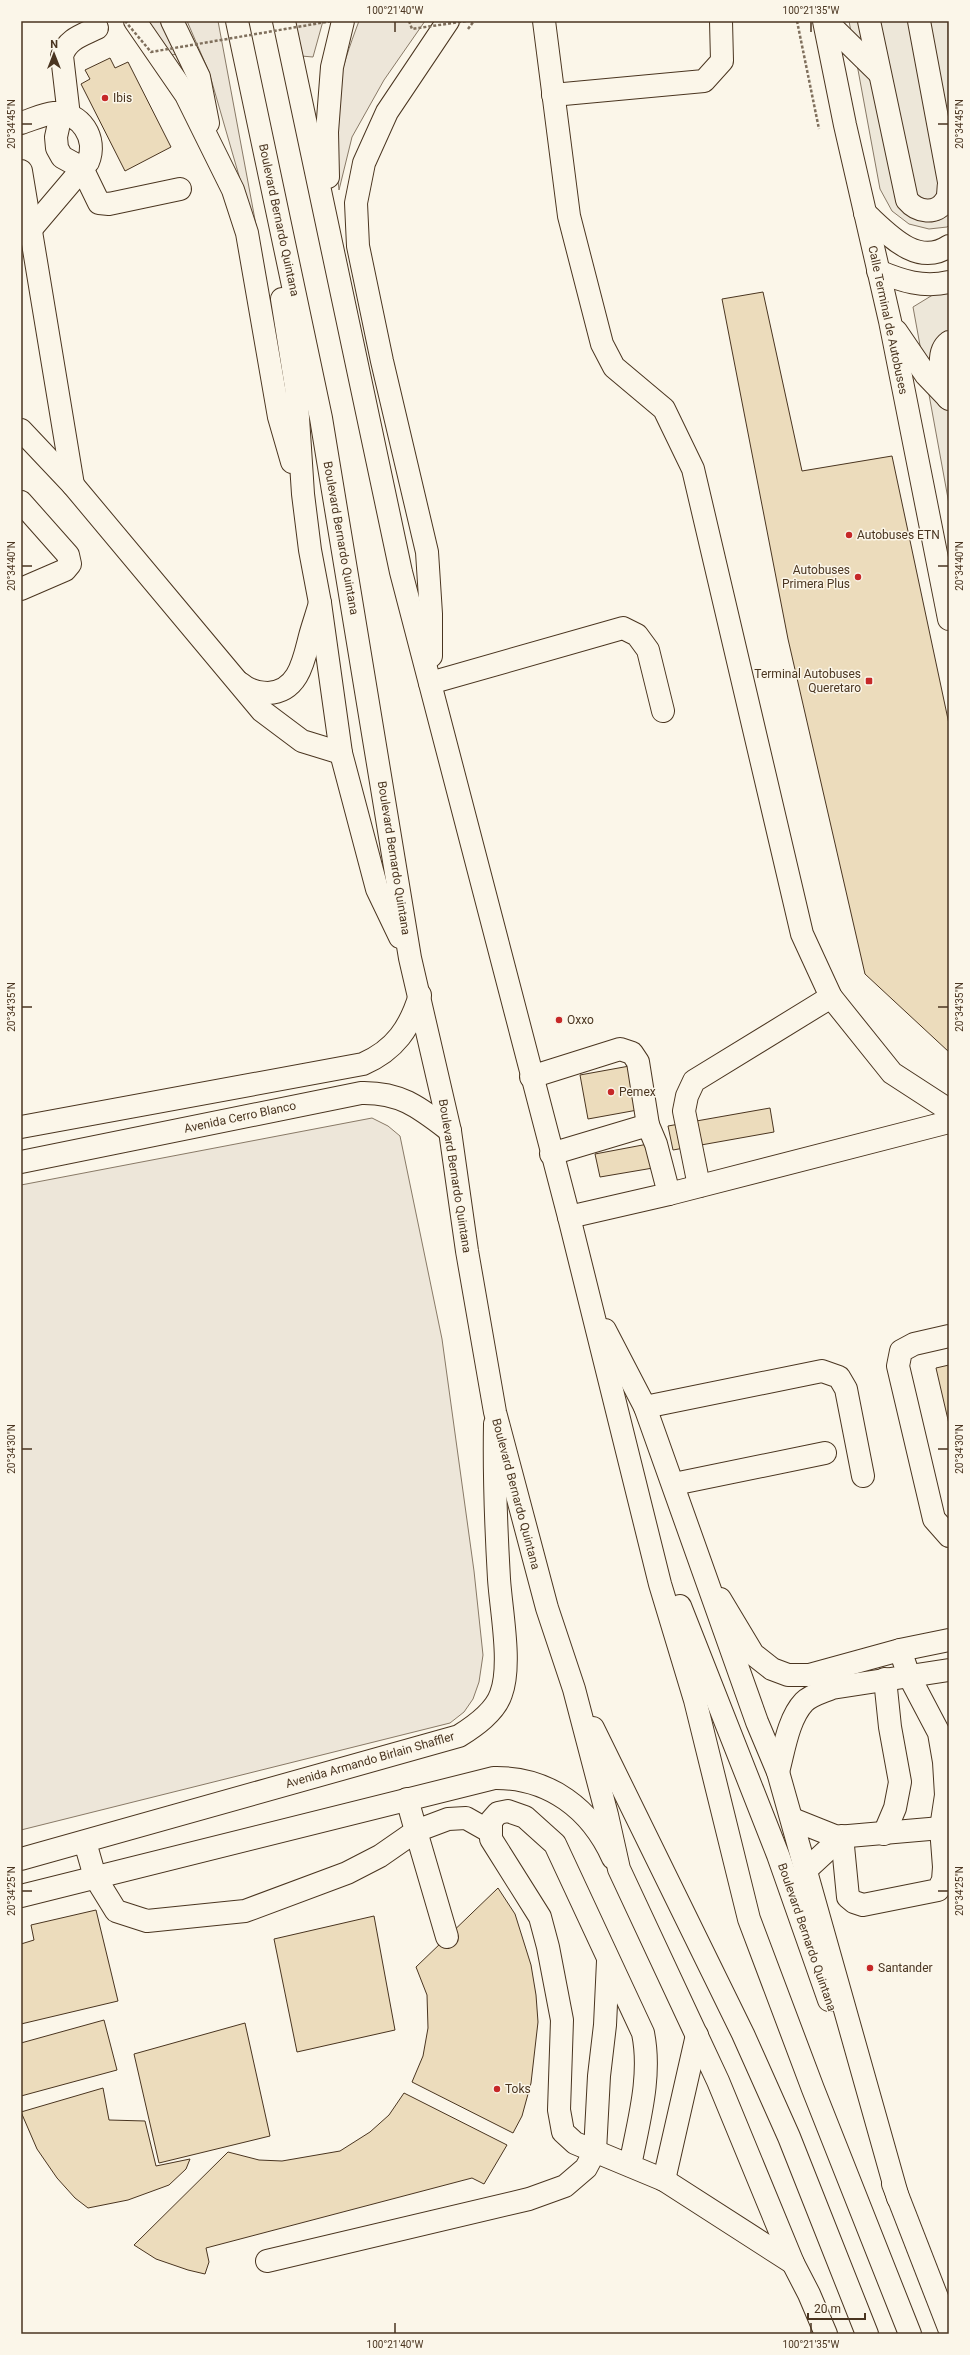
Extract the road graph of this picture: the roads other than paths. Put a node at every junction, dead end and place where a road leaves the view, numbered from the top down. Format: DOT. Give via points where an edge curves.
graph roads {
  1 [pos="135,21"];
  2 [pos="172,21"];
  3 [pos="237,21"];
  4 [pos="284,21"];
  5 [pos="343,21"];
  6 [pos="448,21"];
  7 [pos="544,21"];
  8 [pos="721,21"];
  9 [pos="818,21"];
  10 [pos="825,21"];
  11 [pos="869,21"];
  12 [pos="919,21"];
  13 [pos="98,28"];
  14 [pos="828,47"];
  15 [pos="878,72"];
  16 [pos="553,95"];
  17 [pos="65,115"];
  18 [pos="21,123"];
  19 [pos="214,151"];
  20 [pos="82,168"];
  21 [pos="21,171"];
  22 [pos="949,183"];
  23 [pos="180,189"];
  24 [pos="276,203"];
  25 [pos="865,213"];
  26 [pos="328,222"];
  27 [pos="32,228"];
  28 [pos="949,246"];
  29 [pos="878,271"];
  30 [pos="949,282"];
  31 [pos="890,321"];
  32 [pos="949,342"];
  33 [pos="949,400"];
  34 [pos="21,430"];
  35 [pos="73,485"];
  36 [pos="304,494"];
  37 [pos="21,502"];
  38 [pos="23,585"];
  39 [pos="320,604"];
  40 [pos="949,619"];
  41 [pos="235,678"];
  42 [pos="430,683"];
  43 [pos="664,711"];
  44 [pos="341,753"];
  45 [pos="410,958"];
  46 [pos="420,995"];
  47 [pos="832,997"];
  48 [pos="531,1077"];
  49 [pos="949,1110"];
  50 [pos="949,1122"];
  51 [pos="648,1125"];
  52 [pos="21,1127"];
  53 [pos="450,1131"];
  54 [pos="551,1154"];
  55 [pos="21,1162"];
  56 [pos="699,1186"];
  57 [pos="669,1194"];
  58 [pos="569,1217"];
  59 [pos="587,1295"];
  60 [pos="949,1336"];
  61 [pos="645,1407"];
  62 [pos="495,1412"];
  63 [pos="825,1454"];
  64 [pos="863,1476"];
  65 [pos="674,1484"];
  66 [pos="949,1536"];
  67 [pos="653,1551"];
  68 [pos="705,1573"];
  69 [pos="949,1640"];
  70 [pos="900,1650"];
  71 [pos="949,1670"];
  72 [pos="909,1676"];
  73 [pos="885,1679"];
  74 [pos="574,1689"];
  75 [pos="778,1772"];
  76 [pos="407,1799"];
  77 [pos="792,1819"];
  78 [pos="941,1828"];
  79 [pos="416,1831"];
  80 [pos="490,1831"];
  81 [pos="884,1834"];
  82 [pos="840,1837"];
  83 [pos="85,1842"];
  84 [pos="21,1859"];
  85 [pos="619,1869"];
  86 [pos="807,1869"];
  87 [pos="95,1877"];
  88 [pos="21,1896"];
  89 [pos="447,1937"];
  90 [pos="608,1959"];
  91 [pos="697,2035"];
  92 [pos="595,2152"];
  93 [pos="630,2166"];
  94 [pos="664,2180"];
  95 [pos="898,2198"];
  96 [pos="267,2261"];
  97 [pos="793,2263"];
  98 [pos="949,2328"];
  99 [pos="826,2334"];
  100 [pos="867,2334"];
  101 [pos="910,2334"];
  1 -- 19 [label="main road" via="186,95"];
  2 -- 19 [label="main road" via="199,77"];
  3 -- 24 [label="main road, Boulevard Bernardo Quintana"];
  4 -- 26 [label="main road, Boulevard Bernardo Quintana"];
  5 -- 26 [label="main road" via="332,67 327,132"];
  6 -- 42 [label="main road" via="387,112 364,163 356,203 358,246 382,361 428,552 431,614"];
  7 -- 16 [label="main road"];
  8 -- 16 [label="main road" via="722,61 704,81"];
  9 -- 14 [label="main road"];
  10 -- 14 [label="main road, Calle Terminal de Autobuses"];
  10 -- 15 [label="main road"];
  11 -- 15 [label="main road"];
  12 -- 22 [label="main road"];
  13 -- 17 [label="main road" via="70,42 65,48 62,56"];
  14 -- 25 [label="main road, Calle Terminal de Autobuses"];
  15 -- 22 [label="main road" via="907,200 914,208 922,211 940,207 947,198"];
  16 -- 47 [label="main road" via="569,216 602,344 614,367 664,409 692,469 802,934"];
  17 -- 18 [label="main road" via="54,113"];
  17 -- 20 [label="main road" via="56,137 57,148 62,157"];
  17 -- 20 [label="main road" via="86,128 91,141 92,153"];
  19 -- 36 [label="main road" via="233,190 247,233 279,417"];
  20 -- 23 [label="main road" via="99,203 108,204"];
  20 -- 27 [label="main road"];
  21 -- 27 [label="main road"];
  24 -- 36 [label="main road" via="277,270 296,387"];
  24 -- 45 [label="main road, Boulevard Bernardo Quintana" via="321,418"];
  25 -- 28 [label="main road" via="897,242 914,251 942,251"];
  25 -- 29 [label="main road, Calle Terminal de Autobuses"];
  26 -- 42 [label="main road, Boulevard Bernardo Quintana" via="401,572"];
  27 -- 35 [label="main road"];
  29 -- 30 [label="main road" via="904,282 920,285"];
  29 -- 31 [label="main road, Calle Terminal de Autobuses"];
  31 -- 33 [label="main road" via="914,358"];
  31 -- 40 [label="main road, Calle Terminal de Autobuses"];
  32 -- 33 [label="main road" via="944,346 941,356"];
  34 -- 35 [label="main road"];
  35 -- 41 [label="main road"];
  36 -- 39 [label="main road"];
  37 -- 38 [label="main road" via="68,555 70,564 65,570"];
  39 -- 41 [label="main road" via="304,663 297,677 286,688 273,693 260,693 246,688"];
  39 -- 44 [label="main road"];
  41 -- 44 [label="main road" via="262,711 302,740"];
  42 -- 43 [label="main road" via="623,628 637,635 648,650"];
  42 -- 48 [label="main road, Boulevard Bernardo Quintana"];
  44 -- 45 [label="main road" via="377,889"];
  45 -- 46 [label="main road, Boulevard Bernardo Quintana"];
  46 -- 52 [label="main road" via="414,1014 398,1040 376,1058 363,1064"];
  46 -- 53 [label="main road, Boulevard Bernardo Quintana"];
  47 -- 49 [label="main road" via="892,1074"];
  47 -- 56 [label="main road" via="694,1081 686,1096 684,1111"];
  48 -- 51 [label="main road" via="620,1049 632,1053 638,1062"];
  48 -- 54 [label="main road, Boulevard Bernardo Quintana"];
  50 -- 56 [label="main road"];
  51 -- 54 [label="main road"];
  51 -- 57 [label="main road" via="656,1144"];
  53 -- 55 [label="main road, Avenida Cerro Blanco" via="414,1104 399,1097 374,1092"];
  53 -- 62 [label="main road, Boulevard Bernardo Quintana" via="467,1251"];
  54 -- 58 [label="main road, Boulevard Bernardo Quintana"];
  56 -- 57 [label="main road"];
  57 -- 58 [label="main road"];
  58 -- 59 [label="main road, Boulevard Bernardo Quintana"];
  59 -- 61 [label="main road"];
  59 -- 67 [label="main road, Boulevard Bernardo Quintana"];
  60 -- 66 [label="main road" via="914,1344 901,1351 898,1366 934,1519"];
  61 -- 64 [label="main road" via="822,1371 839,1376 846,1389"];
  61 -- 65 [label="main road"];
  62 -- 74 [label="main road, Boulevard Bernardo Quintana" via="547,1608"];
  62 -- 83 [label="main road, Avenida Armando Birlain Shaffler" via="494,1496 506,1666 501,1695 490,1712 459,1736"];
  63 -- 65 [label="main road"];
  65 -- 68 [label="main road"];
  67 -- 95 [label="main road, Boulevard Bernardo Quintana" via="686,1620 778,1855"];
  67 -- 101 [label="main road, Boulevard Bernardo Quintana" via="669,1618 695,1700 749,1919"];
  68 -- 70 [label="main road" via="737,1631 753,1654 772,1669 788,1675 809,1675"];
  68 -- 75 [label="main road" via="757,1722"];
  69 -- 70 [label="main road"];
  70 -- 72 [label="main road"];
  71 -- 72 [label="main road"];
  72 -- 73 [label="main road"];
  72 -- 78 [label="main road" via="939,1733 946,1795"];
  73 -- 75 [label="main road" via="832,1688 804,1702 791,1728"];
  73 -- 81 [label="main road" via="900,1782 895,1808"];
  74 -- 85 [label="main road, Boulevard Bernardo Quintana" via="608,1815"];
  74 -- 100 [label="main road, Boulevard Bernardo Quintana" via="752,2055 789,2137"];
  75 -- 77 [label="main road"];
  76 -- 79 [label="main road"];
  76 -- 85 [label="main road" via="494,1778 525,1779 564,1797 599,1831"];
  76 -- 87 [label="main road"];
  77 -- 82 [label="main road"];
  77 -- 86 [label="main road"];
  78 -- 81 [label="main road"];
  78 -- 82 [label="main road" via="944,1867 943,1880 938,1890 863,1905 848,1897"];
  79 -- 80 [label="main road" via="448,1819 466,1818"];
  79 -- 87 [label="main road" via="380,1856 347,1873 245,1911 147,1921 116,1911"];
  79 -- 89 [label="main road"];
  80 -- 90 [label="main road" via="491,1821 498,1814 508,1811 525,1817 555,1844"];
  80 -- 92 [label="main road" via="497,1850 540,1917 548,1947 562,2020 559,2110 563,2132 574,2143"];
  81 -- 82 [label="main road"];
  82 -- 86 [label="main road"];
  83 -- 84 [label="main road, Avenida Armando Birlain Shaffler"];
  83 -- 87 [label="main road"];
  85 -- 91 [label="main road, Boulevard Bernardo Quintana"];
  86 -- 95 [label="main road"];
  87 -- 88 [label="main road"];
  90 -- 92 [label="main road"];
  90 -- 93 [label="main road" via="632,2006 648,2054"];
  91 -- 94 [label="main road"];
  91 -- 97 [label="main road, Boulevard Bernardo Quintana"];
  92 -- 93 [label="main road"];
  92 -- 96 [label="main road" via="586,2168 565,2186 529,2199"];
  93 -- 94 [label="main road"];
  94 -- 97 [label="main road"];
  95 -- 98 [label="main road, Boulevard Bernardo Quintana"];
  97 -- 99 [label="main road, Boulevard Bernardo Quintana"];
}
